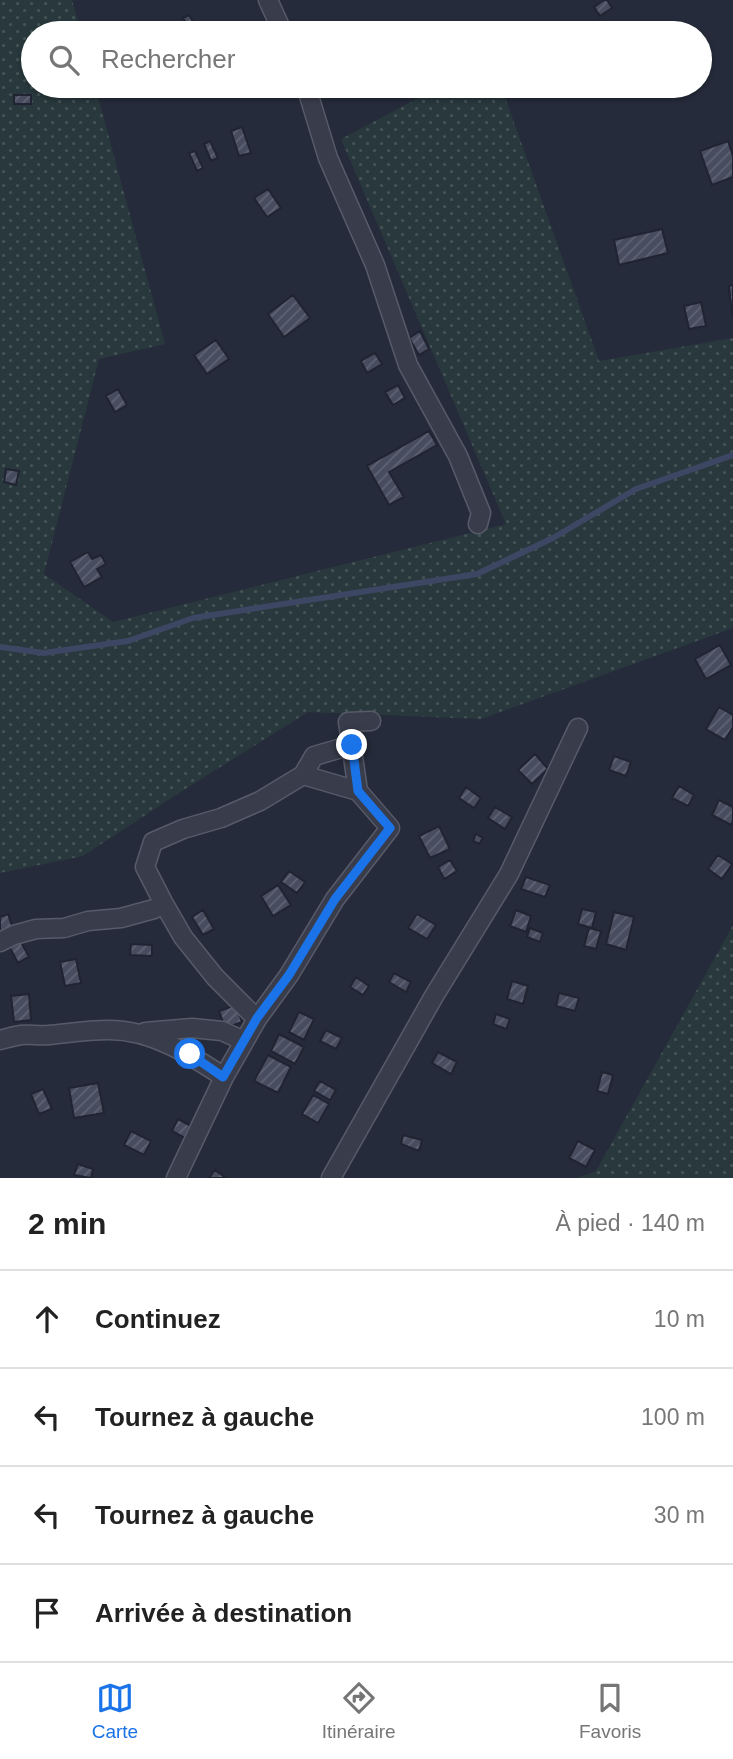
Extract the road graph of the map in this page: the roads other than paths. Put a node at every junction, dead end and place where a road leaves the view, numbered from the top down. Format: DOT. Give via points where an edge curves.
graph roads {
  1 [pos="268,0"];
  2 [pos="278,21"];
  3 [pos="310,98"];
  4 [pos="478,524"];
  5 [pos="371,721"];
  6 [pos="578,728"];
  7 [pos="352,745"];
  8 [pos="303,775"];
  9 [pos="358,791"];
  10 [pos="164,904"];
  11 [pos="0,942"];
  12 [pos="257,1018"];
  13 [pos="133,1033"];
  14 [pos="1,1037"];
  15 [pos="244,1041"];
  16 [pos="223,1077"];
  17 [pos="176,1178"];
  18 [pos="331,1178"];
  1 -- 2 [label="street"];
  3 -- 4 [label="street" via="328,158 375,265 408,365 458,456 481,513"];
  5 -- 7 [label="street" via="348,722"];
  6 -- 18 [label="street" via="509,874"];
  7 -- 8 [label="street" via="314,756"];
  7 -- 9 [label="street"];
  8 -- 9 [label="street"];
  8 -- 10 [label="street" via="260,801 153,842 145,867"];
  9 -- 12 [label="street" via="390,828 335,899"];
  10 -- 11 [label="street" via="121,918 36,929"];
  10 -- 12 [label="street" via="215,977"];
  12 -- 15 [label="street"];
  13 -- 14 [label="street" via="111,1030"];
  13 -- 15 [label="street" via="192,1028 222,1031"];
  13 -- 16 [label="street" via="190,1054"];
  15 -- 16 [label="street"];
  16 -- 17 [label="street"];
}
